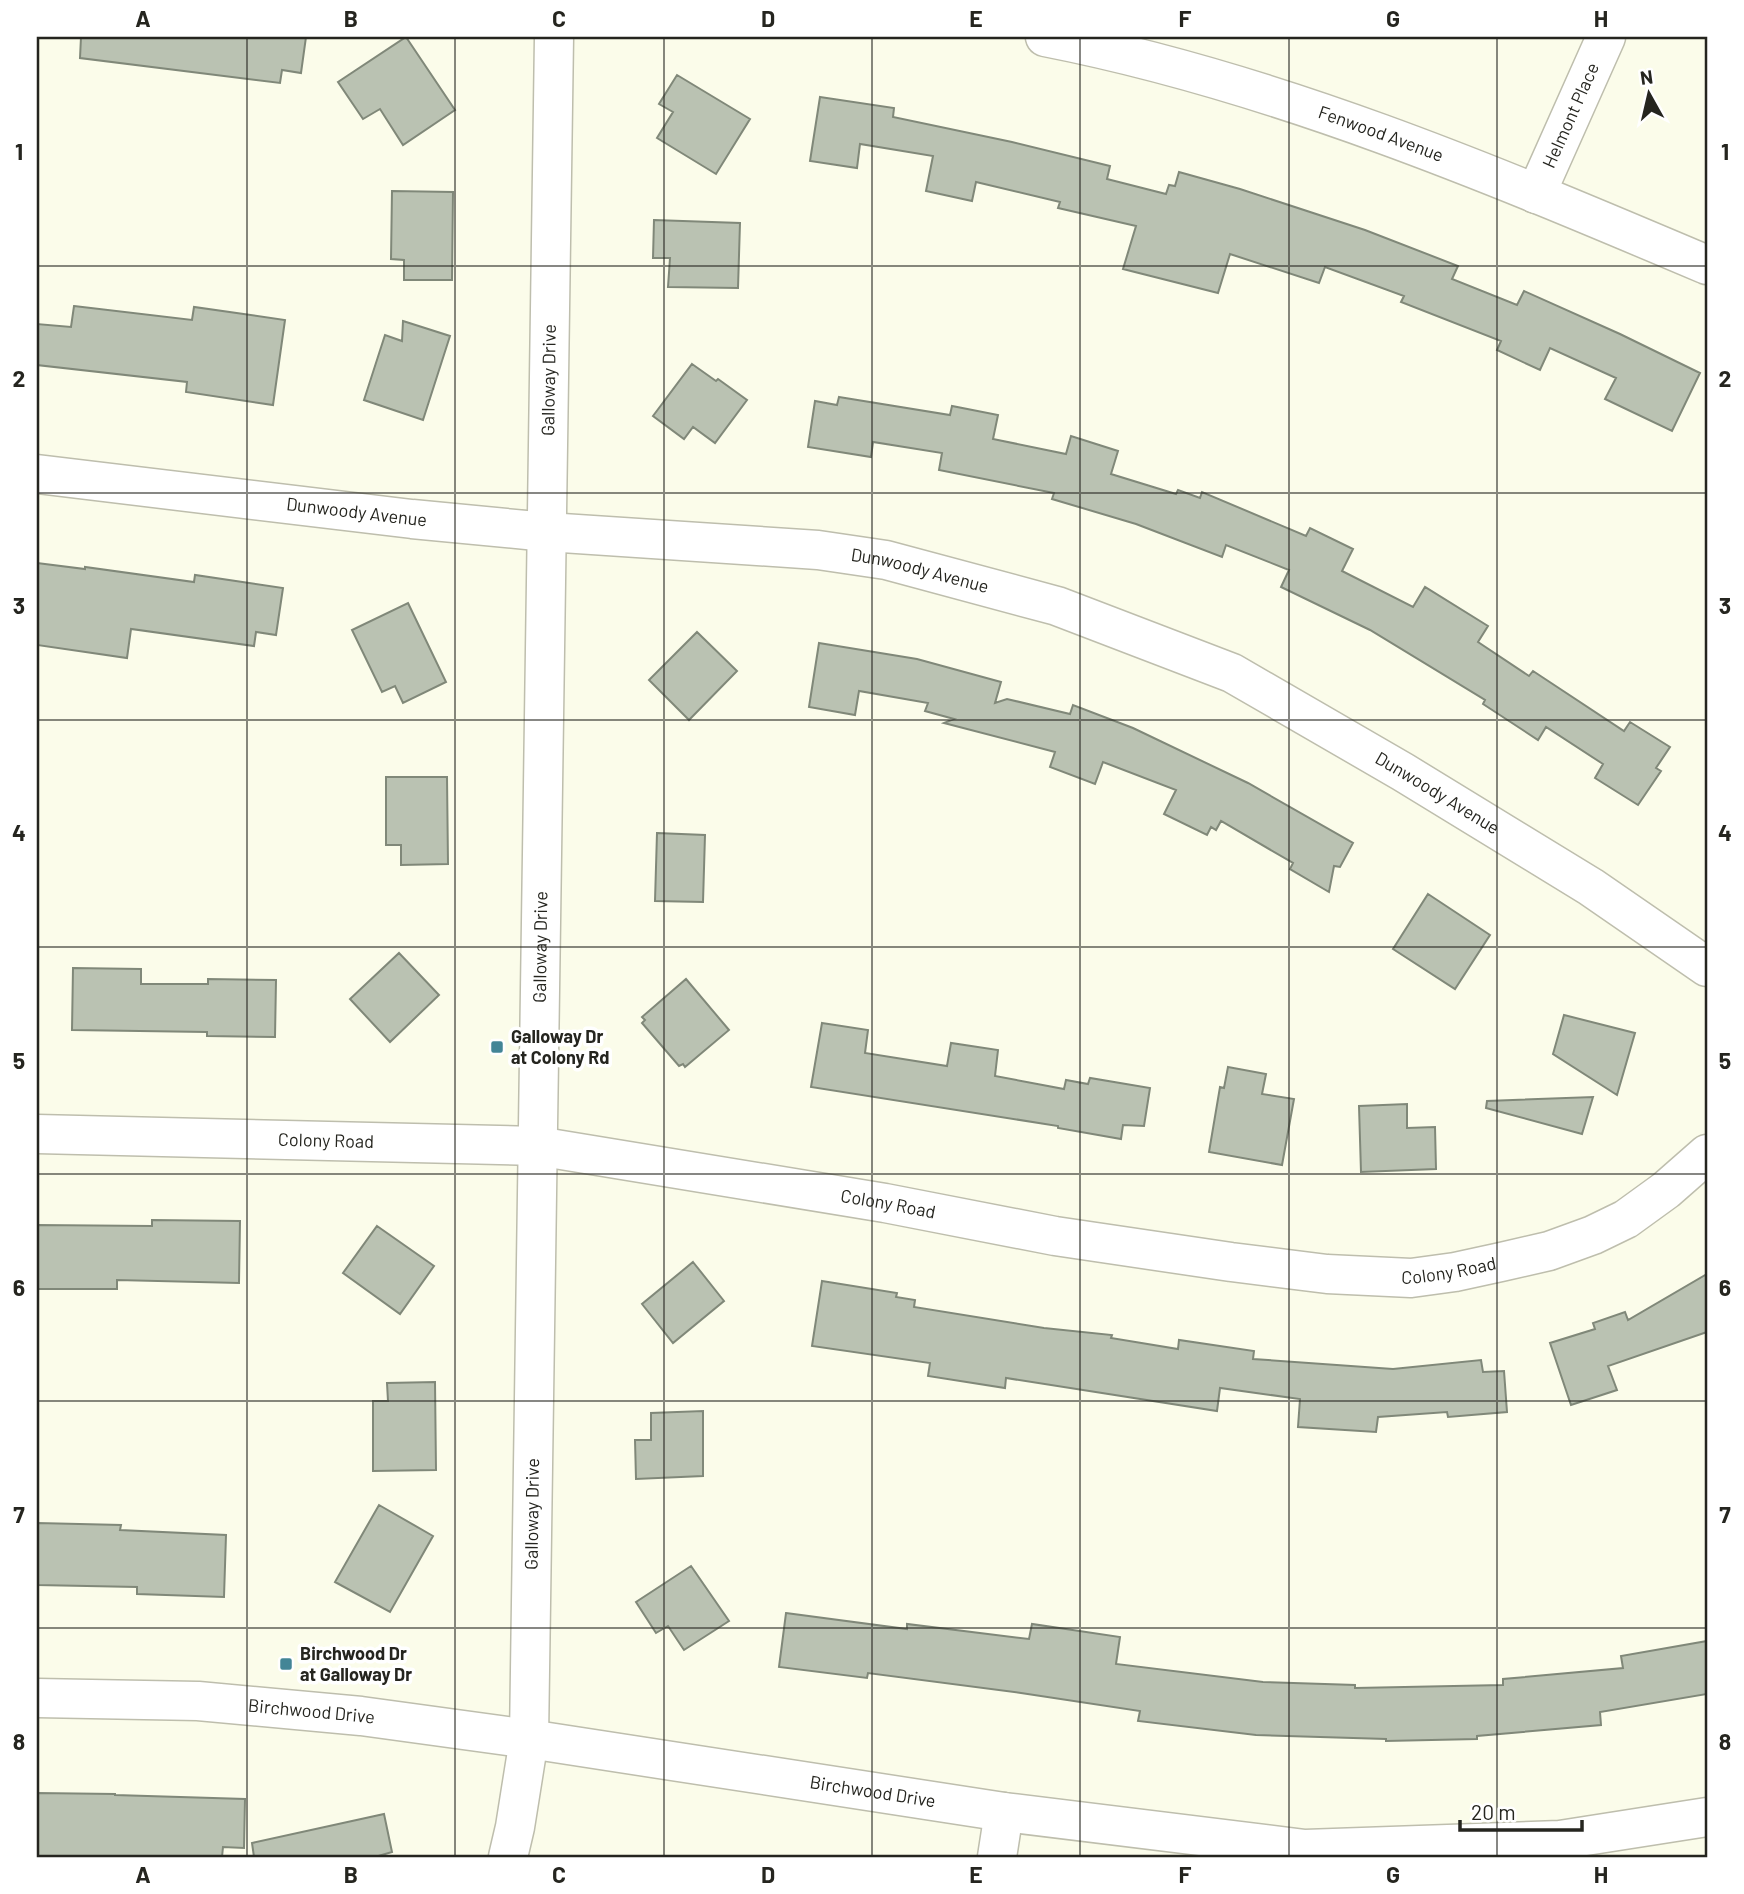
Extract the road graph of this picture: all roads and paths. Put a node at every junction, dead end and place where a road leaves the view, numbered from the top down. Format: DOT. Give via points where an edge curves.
graph roads {
  1 [pos="554,37"];
  2 [pos="1606,37"];
  3 [pos="1066,39"];
  4 [pos="1536,194"];
  5 [pos="1707,265"];
  6 [pos="37,474"];
  7 [pos="548,532"];
  8 [pos="1707,967"];
  9 [pos="37,1134"];
  10 [pos="537,1146"];
  11 [pos="1707,1154"];
  12 [pos="37,1698"];
  13 [pos="529,1740"];
  14 [pos="1004,1812"];
  15 [pos="1707,1817"];
  16 [pos="508,1857"];
  17 [pos="997,1857"];
  1 -- 7 [label="street, Galloway Drive"];
  2 -- 4 [label="street, Helmont Place"];
  3 -- 4 [label="street, Fenwood Avenue" via="1357,124"];
  4 -- 5 [label="street, Fenwood Avenue"];
  6 -- 7 [label="street, Dunwoody Avenue"];
  7 -- 8 [label="street, Dunwoody Avenue" via="818,550 886,560 1057,606 1129,632 1232,673 1310,717 1591,887"];
  7 -- 10 [label="street, Galloway Drive"];
  9 -- 10 [label="street, Colony Road"];
  10 -- 11 [label="street, Colony Road" via="1055,1236 1327,1274 1411,1278 1549,1251 1593,1235 1626,1219"];
  10 -- 13 [label="street, Galloway Drive"];
  12 -- 13 [label="street, Birchwood Drive" via="198,1701 360,1716"];
  13 -- 14 [label="street, Birchwood Drive"];
  13 -- 16 [label="street, Galloway Drive"];
  14 -- 15 [label="street, Birchwood Drive" via="1305,1849 1560,1840"];
  14 -- 17 [label="street"];
}
